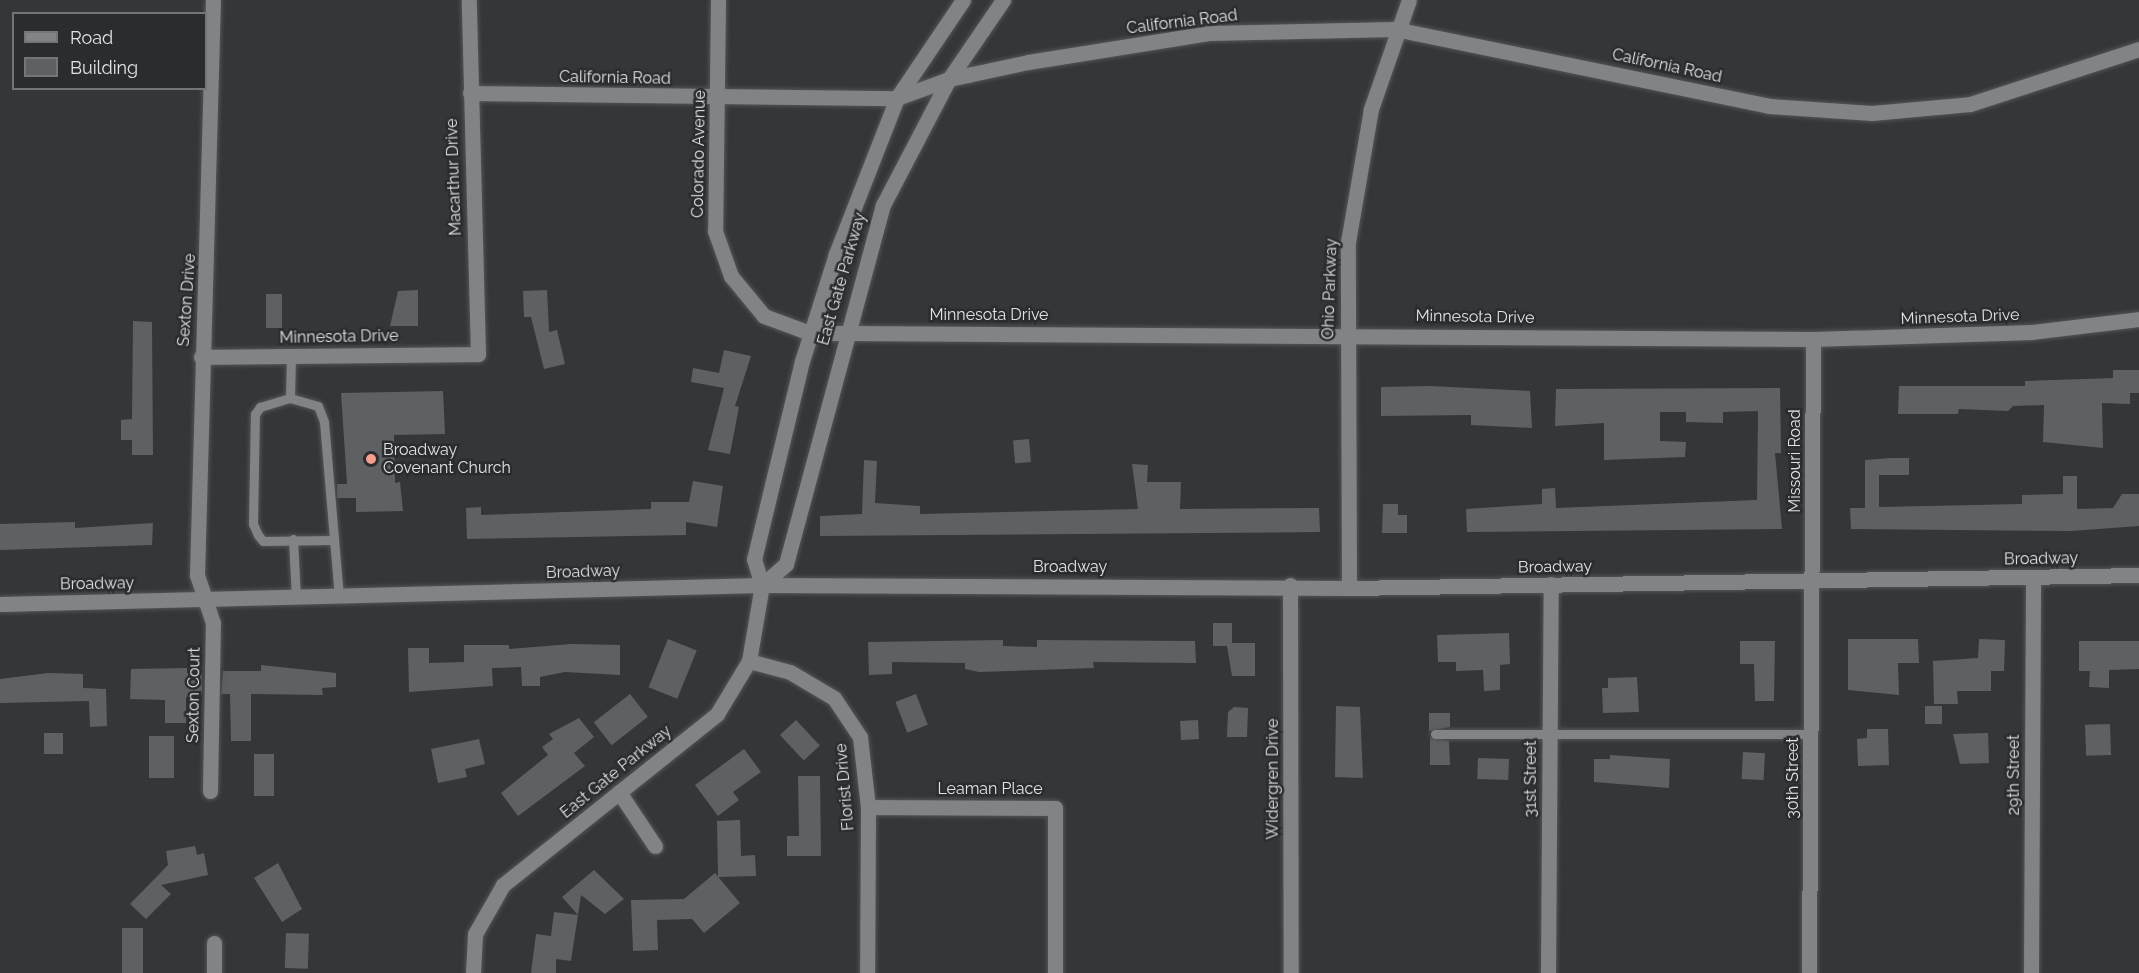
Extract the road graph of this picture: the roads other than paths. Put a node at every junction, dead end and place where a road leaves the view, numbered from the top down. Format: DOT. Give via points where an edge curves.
graph roads {
  1 [pos="213,0"];
  2 [pos="469,0"];
  3 [pos="718,0"];
  4 [pos="963,0"];
  5 [pos="1003,0"];
  6 [pos="1409,0"];
  7 [pos="1395,28"];
  8 [pos="2139,49"];
  9 [pos="949,79"];
  10 [pos="470,93"];
  11 [pos="718,98"];
  12 [pos="897,98"];
  13 [pos="2139,319"];
  14 [pos="810,333"];
  15 [pos="845,333"];
  16 [pos="1346,333"];
  17 [pos="1814,339"];
  18 [pos="478,354"];
  19 [pos="291,356"];
  20 [pos="201,357"];
  21 [pos="290,398"];
  22 [pos="293,540"];
  23 [pos="332,540"];
  24 [pos="2139,575"];
  25 [pos="2033,577"];
  26 [pos="1551,584"];
  27 [pos="1812,584"];
  28 [pos="762,585"];
  29 [pos="1290,585"];
  30 [pos="1349,588"];
  31 [pos="339,597"];
  32 [pos="296,598"];
  33 [pos="206,600"];
  34 [pos="0,604"];
  35 [pos="749,661"];
  36 [pos="1435,734"];
  37 [pos="1811,734"];
  38 [pos="1550,737"];
  39 [pos="210,791"];
  40 [pos="619,792"];
  41 [pos="868,807"];
  42 [pos="655,846"];
  43 [pos="214,943"];
  44 [pos="214,973"];
  45 [pos="473,973"];
  46 [pos="867,973"];
  47 [pos="1055,973"];
  48 [pos="1291,973"];
  49 [pos="1548,973"];
  50 [pos="1809,973"];
  51 [pos="2031,973"];
  1 -- 20 [label="street, Sexton Drive" via="210,222"];
  2 -- 10 [label="street, Macarthur Drive"];
  3 -- 11 [label="street, Colorado Avenue"];
  4 -- 12 [label="street, East Gate Parkway"];
  5 -- 9 [label="street, East Gate Parkway"];
  6 -- 7 [label="street, Ohio Parkway"];
  7 -- 8 [label="street, California Road" via="1769,106 1872,113 1970,104"];
  7 -- 9 [label="street, California Road" via="1209,33"];
  7 -- 16 [label="street, Ohio Parkway" via="1371,109 1348,243"];
  9 -- 12 [label="street, California Road"];
  9 -- 15 [label="street, East Gate Parkway" via="883,205"];
  10 -- 11 [label="street, California Road"];
  10 -- 18 [label="street, Macarthur Drive"];
  11 -- 12 [label="street, California Road"];
  11 -- 14 [label="street, Colorado Avenue" via="715,231 731,276 764,316"];
  12 -- 14 [label="street, East Gate Parkway"];
  13 -- 17 [label="street, Minnesota Drive" via="2032,332"];
  14 -- 15 [label="street, Minnesota Drive"];
  14 -- 28 [label="street, East Gate Parkway" via="754,560"];
  15 -- 16 [label="street, Minnesota Drive"];
  15 -- 28 [label="street, East Gate Parkway" via="786,564"];
  16 -- 17 [label="street, Minnesota Drive"];
  16 -- 30 [label="street, Ohio Parkway"];
  17 -- 27 [label="street, Missouri Road"];
  18 -- 19 [label="street, Minnesota Drive"];
  19 -- 20 [label="street, Minnesota Drive"];
  19 -- 21 [label="lane"];
  20 -- 33 [label="street, Sexton Drive" via="197,575"];
  21 -- 22 [label="lane" via="256,410 253,524 263,541"];
  21 -- 23 [label="lane" via="318,406 324,422"];
  22 -- 23 [label="lane"];
  22 -- 32 [label="lane"];
  23 -- 31 [label="lane"];
  24 -- 25 [label="street, Broadway"];
  25 -- 27 [label="street, Broadway"];
  25 -- 51 [label="street, 29th Street"];
  26 -- 27 [label="street, Broadway"];
  26 -- 30 [label="street, Broadway"];
  26 -- 38 [label="street, 31st Street"];
  27 -- 37 [label="street, 30th Street"];
  28 -- 29 [label="street, Broadway"];
  28 -- 31 [label="street, Broadway"];
  28 -- 35 [label="street, East Gate Parkway"];
  29 -- 30 [label="street, Broadway"];
  29 -- 48 [label="street, Widergren Drive"];
  31 -- 32 [label="street, Broadway"];
  32 -- 33 [label="street, Broadway"];
  33 -- 34 [label="street, Broadway"];
  33 -- 39 [label="street, Sexton Court" via="213,623"];
  35 -- 40 [label="street, East Gate Parkway" via="717,714"];
  35 -- 41 [label="street, Florist Drive" via="790,672 834,698 860,737"];
  36 -- 38 [label="lane"];
  37 -- 38 [label="lane"];
  37 -- 50 [label="street, 30th Street"];
  38 -- 49 [label="street, 31st Street"];
  40 -- 42 [label="street"];
  40 -- 45 [label="street, East Gate Parkway" via="503,885 475,934"];
  41 -- 46 [label="street, Florist Drive"];
  41 -- 47 [label="street, Leaman Place" via="1055,808"];
  43 -- 44 [label="street"];
}
